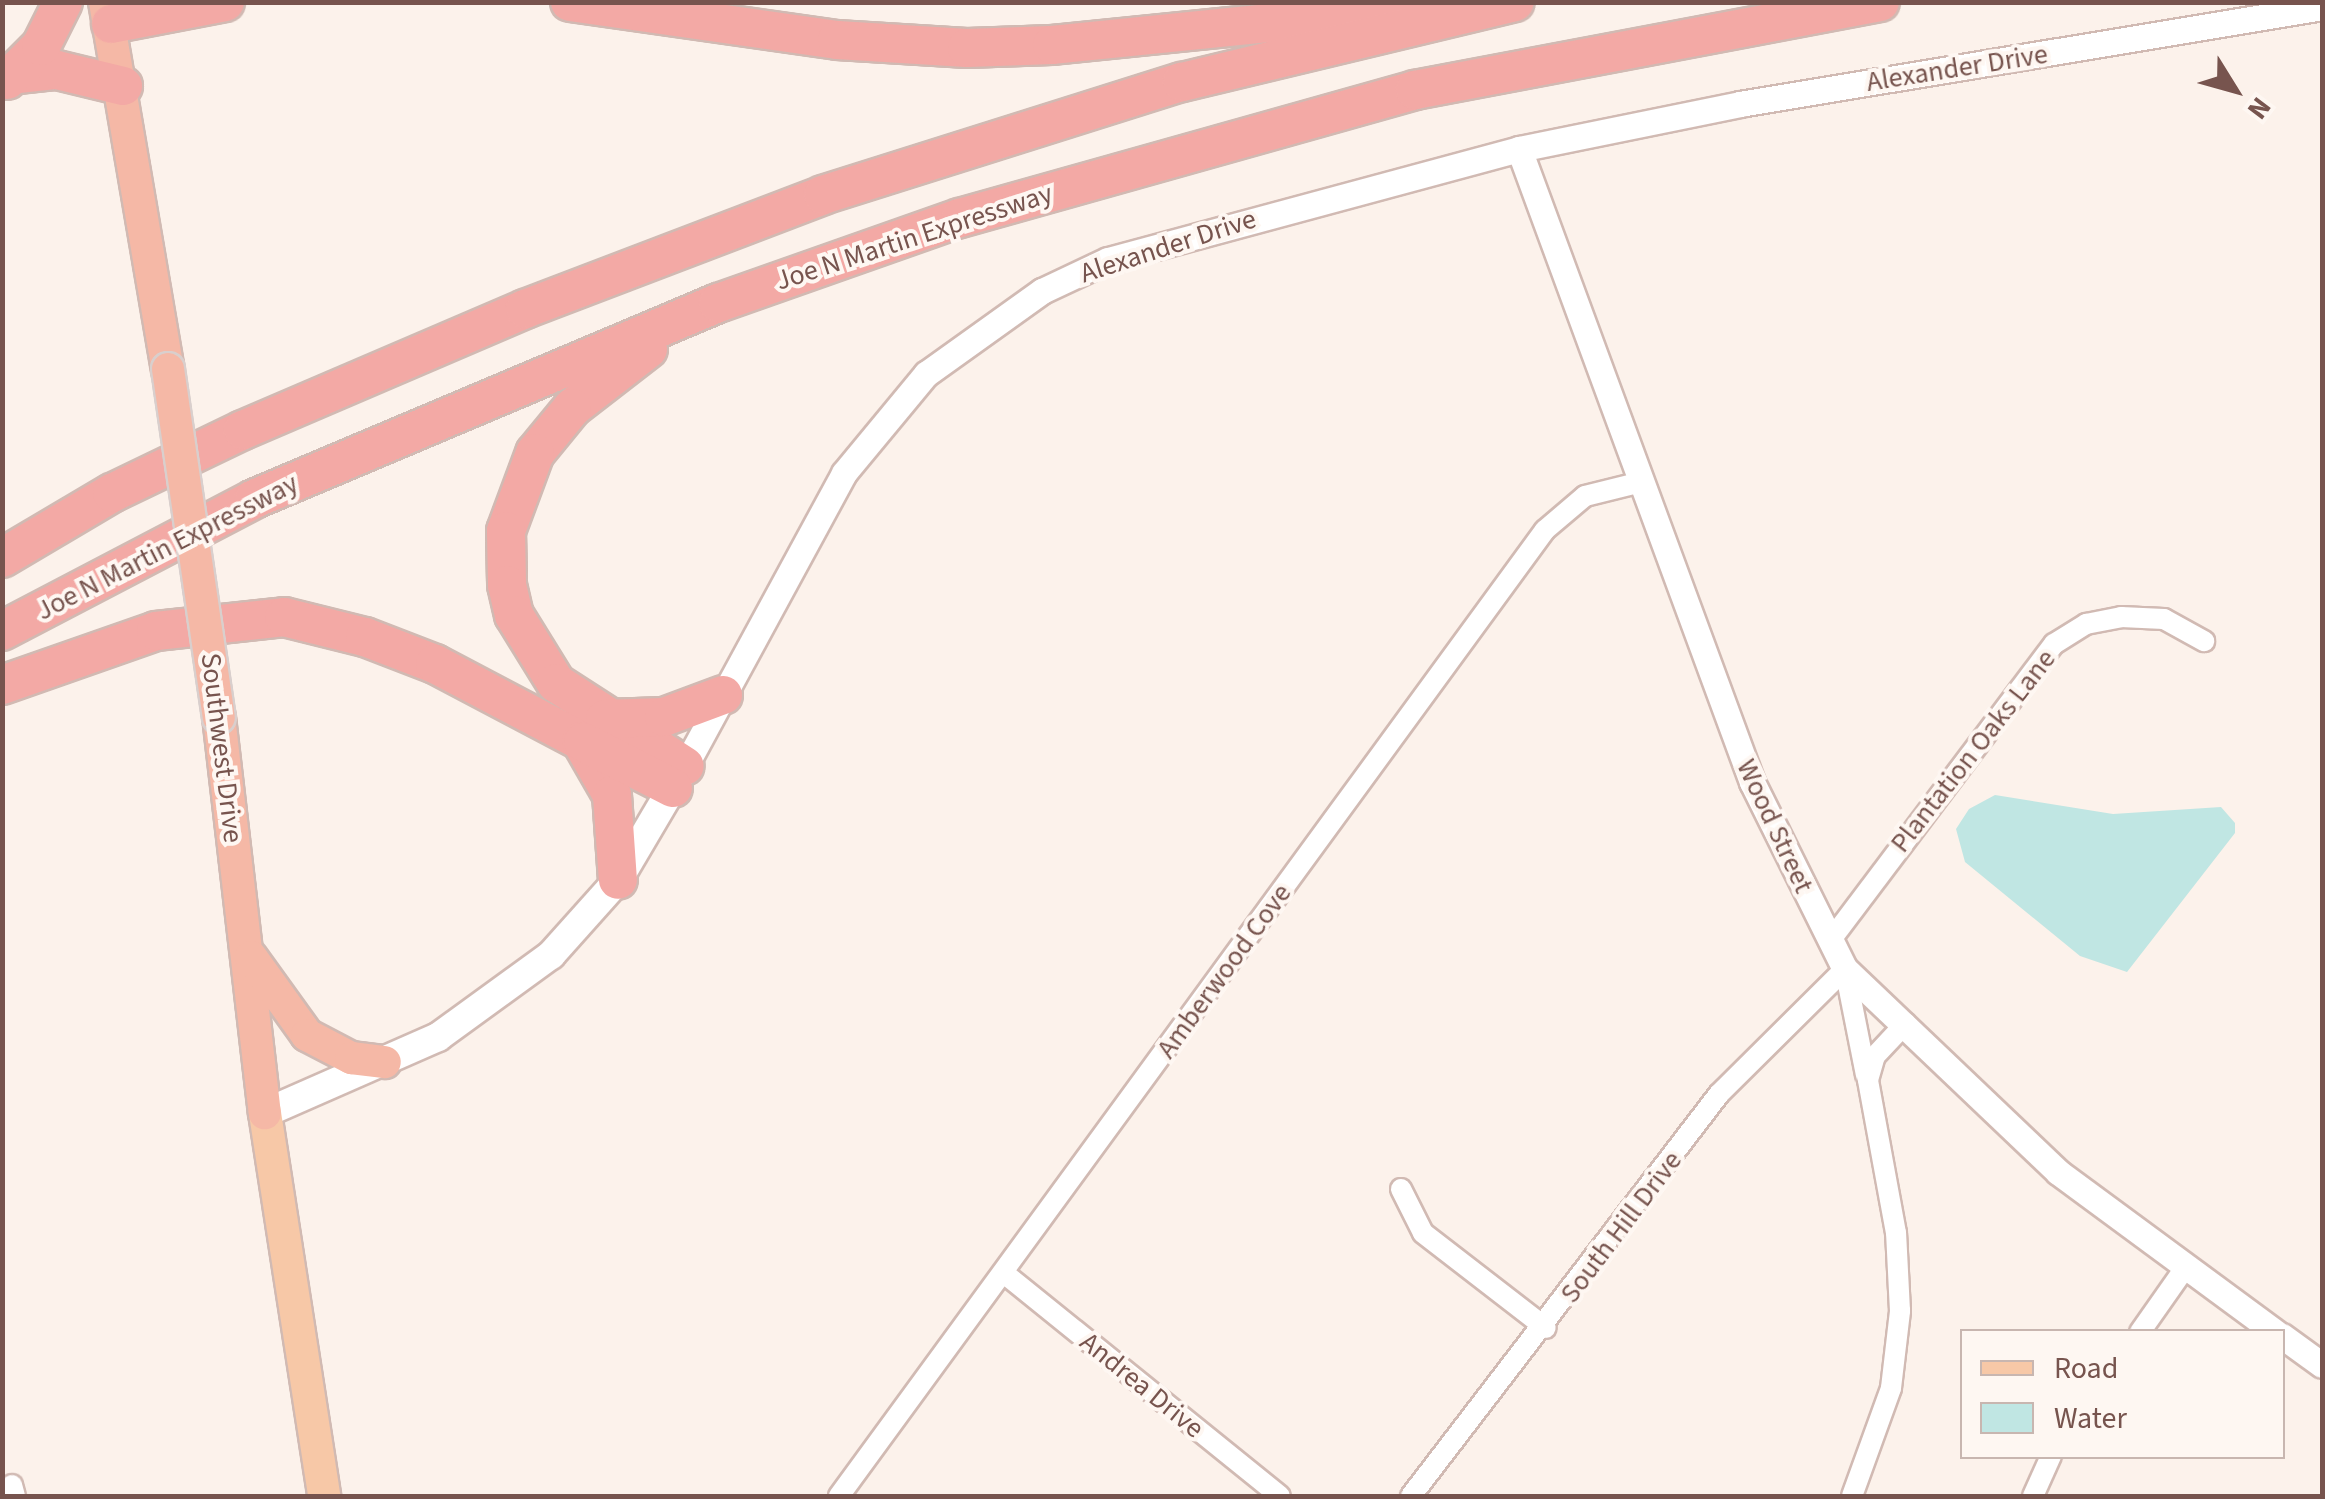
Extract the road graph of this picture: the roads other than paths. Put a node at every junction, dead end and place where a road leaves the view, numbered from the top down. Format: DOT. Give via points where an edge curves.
graph roads {
  1 [pos="63,2"];
  2 [pos="225,2"];
  3 [pos="570,2"];
  4 [pos="1478,2"];
  5 [pos="1515,2"];
  6 [pos="1880,2"];
  7 [pos="2322,7"];
  8 [pos="108,13"];
  9 [pos="10,78"];
  10 [pos="123,86"];
  11 [pos="1520,149"];
  12 [pos="718,303"];
  13 [pos="1637,482"];
  14 [pos="2,558"];
  15 [pos="2,631"];
  16 [pos="2204,640"];
  17 [pos="2,686"];
  18 [pos="724,695"];
  19 [pos="593,730"];
  20 [pos="679,777"];
  21 [pos="618,880"];
  22 [pos="1830,940"];
  23 [pos="246,949"];
  24 [pos="1846,969"];
  25 [pos="1906,1023"];
  26 [pos="385,1062"];
  27 [pos="1868,1080"];
  28 [pos="265,1112"];
  29 [pos="1402,1189"];
  30 [pos="2185,1268"];
  31 [pos="1005,1274"];
  32 [pos="1546,1328"];
  33 [pos="2142,1329"];
  34 [pos="2272,1329"];
  35 [pos="2285,1338"];
  36 [pos="2322,1364"];
  37 [pos="2050,1459"];
  38 [pos="324,1496"];
  39 [pos="839,1496"];
  40 [pos="1280,1496"];
  41 [pos="1410,1496"];
  42 [pos="1852,1496"];
  43 [pos="2033,1496"];
  1 -- 9 [label="highway"];
  2 -- 8 [label="highway"];
  3 -- 4 [label="highway" via="838,40 967,48"];
  5 -- 14 [label="highway" via="1182,82 823,196 526,308 243,430"];
  6 -- 12 [label="highway, Joe N Martin Expressway" via="1415,90 960,218"];
  7 -- 11 [label="street, Alexander Drive" via="1740,104"];
  8 -- 10 [label="highway, Southwest Drive"];
  9 -- 10 [label="highway" via="57,70"];
  10 -- 23 [label="highway, Southwest Drive, bridge" via="219,716"];
  11 -- 13 [label="street, Wood Street"];
  11 -- 18 [label="street, Alexander Drive" via="1108,260 986,327 926,374 844,474"];
  12 -- 15 [label="highway, Joe N Martin Expressway" via="254,499"];
  12 -- 19 [label="highway" via="619,368 572,408 535,452 514,496 505,556 514,615"];
  13 -- 22 [label="street, Wood Street" via="1752,782"];
  13 -- 31 [label="street, Amberwood Cove" via="1586,496 1545,530"];
  16 -- 22 [label="street, Plantation Oaks Lane" via="2164,619 2121,617 2086,624 2054,644"];
  17 -- 19 [label="highway" via="128,636 284,617 366,637"];
  18 -- 19 [label="highway" via="664,717"];
  18 -- 20 [label="street, Alexander Drive"];
  19 -- 20 [label="highway"];
  19 -- 21 [label="highway" via="612,795"];
  20 -- 21 [label="main road, Alexander Drive"];
  21 -- 26 [label="main road, Alexander Drive" via="552,955 438,1037"];
  22 -- 24 [label="street, Wood Street"];
  23 -- 26 [label="highway" via="283,1010 308,1034 351,1058"];
  23 -- 28 [label="highway, Southwest Drive"];
  24 -- 25 [label="street, Wood Street"];
  24 -- 27 [label="street"];
  24 -- 32 [label="street, South Hill Drive" via="1719,1094"];
  25 -- 27 [label="street" via="1875,1056"];
  25 -- 30 [label="street, Wood Street" via="2058,1172"];
  26 -- 28 [label="main road, Alexander Drive"];
  27 -- 42 [label="street" via="1896,1233 1900,1311 1891,1388"];
  28 -- 38 [label="main road, Southwest Drive"];
  29 -- 32 [label="street" via="1423,1233"];
  30 -- 33 [label="street"];
  30 -- 34 [label="street, Wood Street"];
  31 -- 39 [label="street, Amberwood Cove"];
  31 -- 40 [label="street, Andrea Drive"];
  32 -- 41 [label="street, South Hill Drive"];
  35 -- 36 [label="street"];
  37 -- 43 [label="street"];
}
